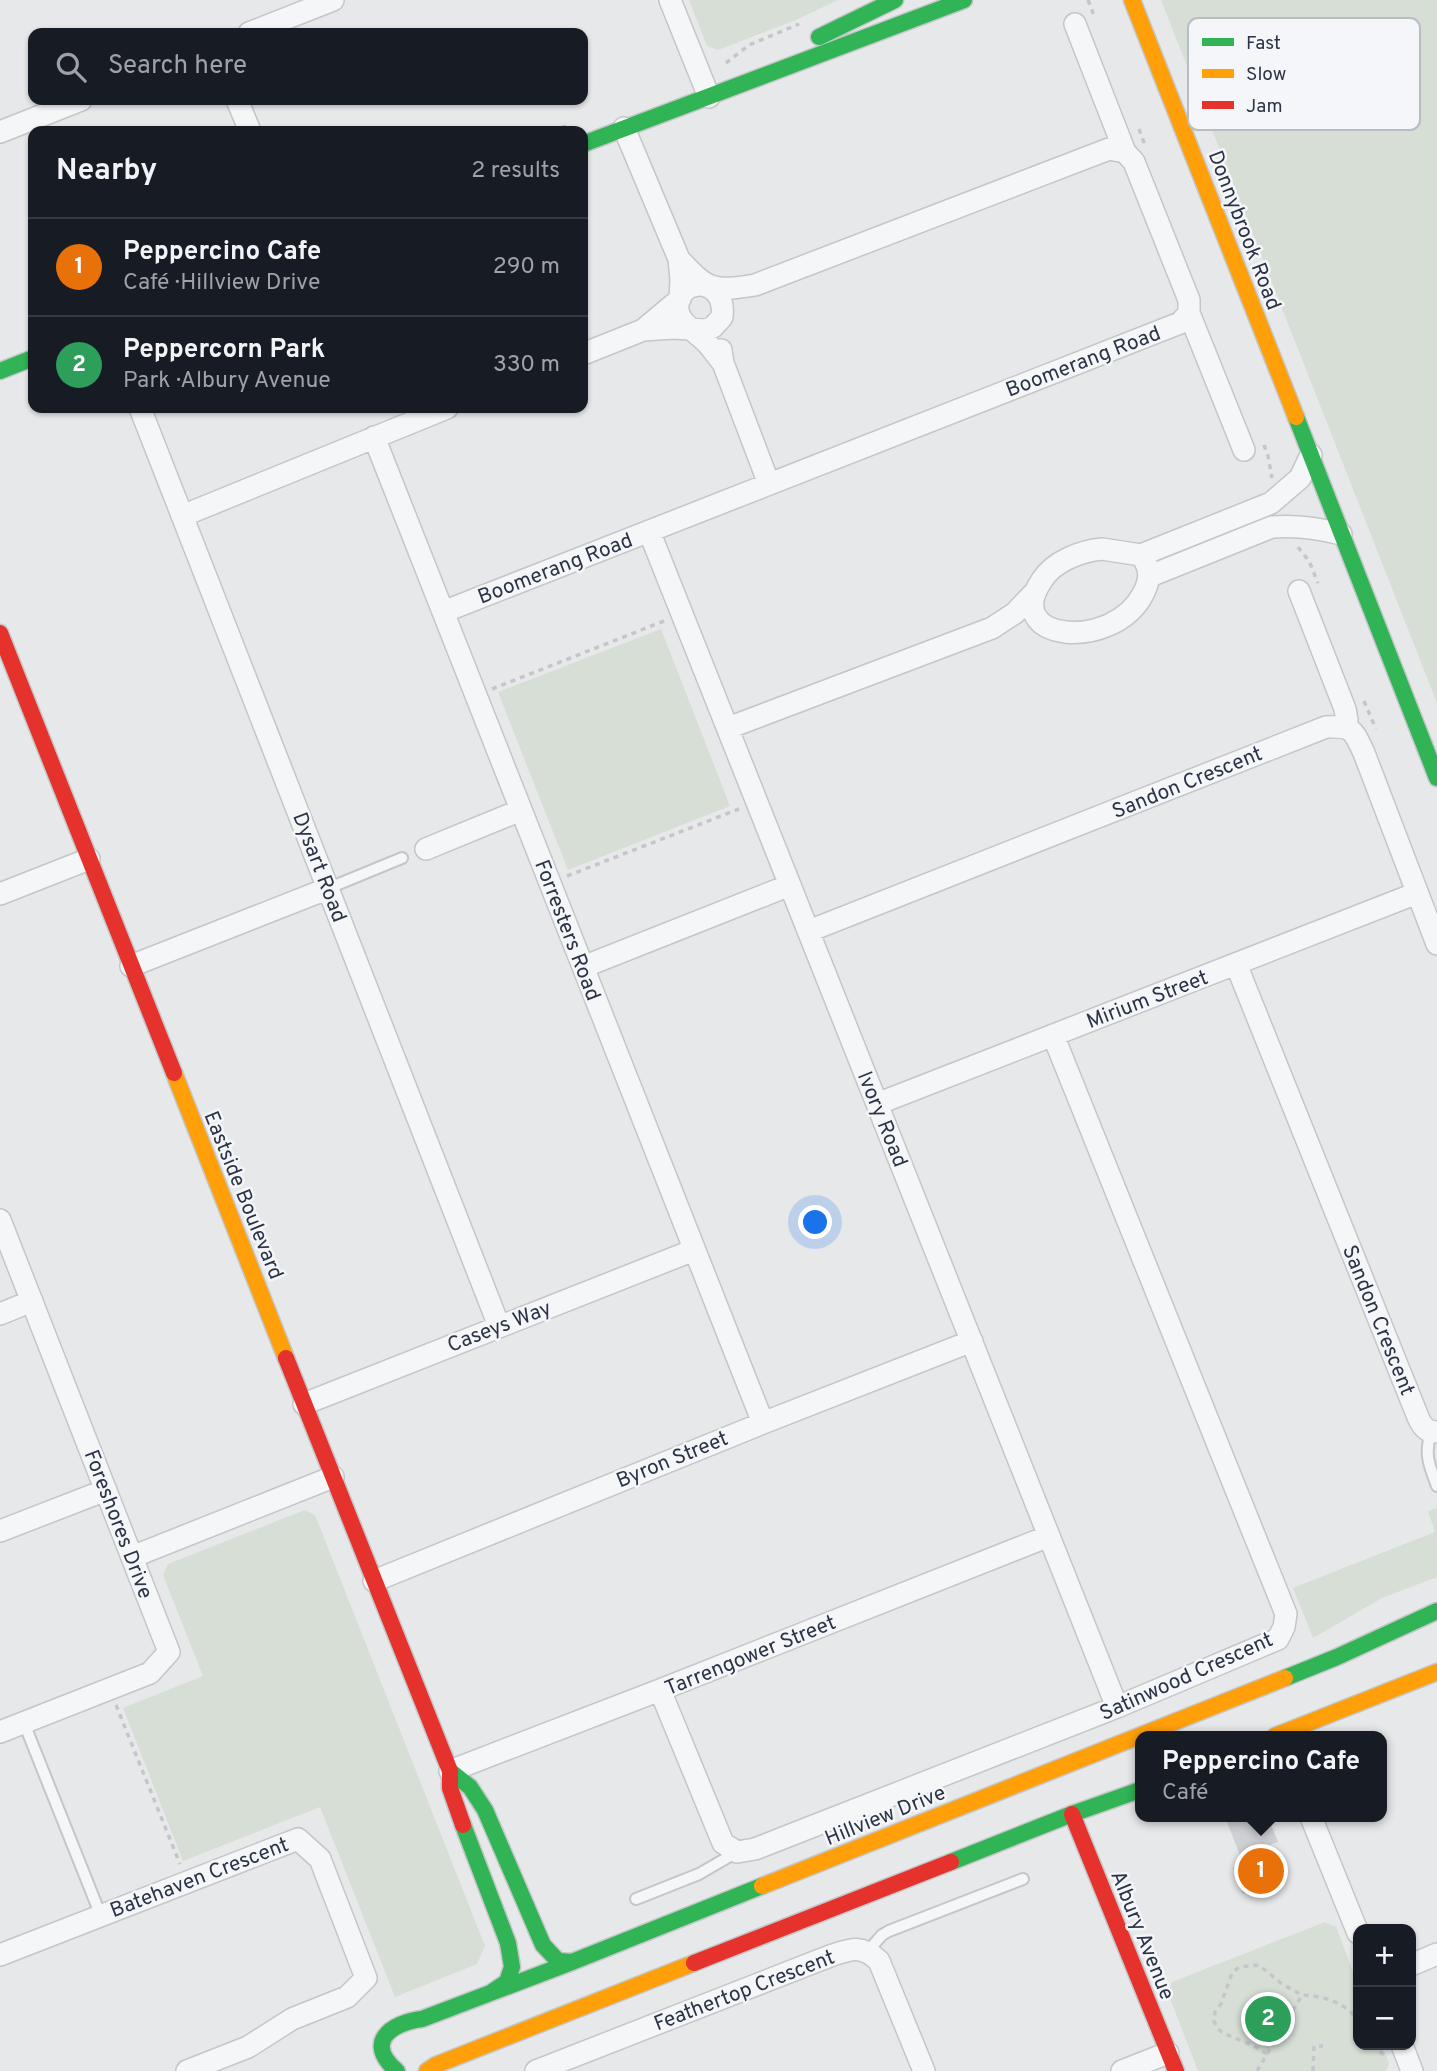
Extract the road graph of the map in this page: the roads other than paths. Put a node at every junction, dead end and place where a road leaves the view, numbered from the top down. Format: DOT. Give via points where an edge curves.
graph roads {
  1 [pos="333,0"];
  2 [pos="670,0"];
  3 [pos="895,0"];
  4 [pos="964,0"];
  5 [pos="1132,0"];
  6 [pos="292,7"];
  7 [pos="1075,24"];
  8 [pos="257,28"];
  9 [pos="714,95"];
  10 [pos="68,105"];
  11 [pos="239,105"];
  12 [pos="248,126"];
  13 [pos="624,128"];
  14 [pos="0,132"];
  15 [pos="588,142"];
  16 [pos="1125,152"];
  17 [pos="679,259"];
  18 [pos="755,285"];
  19 [pos="710,287"];
  20 [pos="680,299"];
  21 [pos="1189,313"];
  22 [pos="722,317"];
  23 [pos="691,328"];
  24 [pos="643,330"];
  25 [pos="588,352"];
  26 [pos="28,360"];
  27 [pos="723,363"];
  28 [pos="0,371"];
  29 [pos="1288,397"];
  30 [pos="141,413"];
  31 [pos="435,413"];
  32 [pos="374,438"];
  33 [pos="1244,450"];
  34 [pos="1311,456"];
  35 [pos="769,484"];
  36 [pos="182,516"];
  37 [pos="649,531"];
  38 [pos="1341,534"];
  39 [pos="1140,555"];
  40 [pos="1150,576"];
  41 [pos="1299,591"];
  42 [pos="1033,594"];
  43 [pos="1370,608"];
  44 [pos="443,612"];
  45 [pos="992,628"];
  46 [pos="1051,629"];
  47 [pos="0,633"];
  48 [pos="1345,726"];
  49 [pos="728,729"];
  50 [pos="1437,778"];
  51 [pos="521,810"];
  52 [pos="426,849"];
  53 [pos="402,858"];
  54 [pos="89,859"];
  55 [pos="790,885"];
  56 [pos="329,888"];
  57 [pos="1417,893"];
  58 [pos="0,894"];
  59 [pos="808,931"];
  60 [pos="1437,944"];
  61 [pos="1236,964"];
  62 [pos="131,966"];
  63 [pos="583,967"];
  64 [pos="1053,1035"];
  65 [pos="877,1104"];
  66 [pos="0,1220"];
  67 [pos="694,1250"];
  68 [pos="32,1301"];
  69 [pos="0,1314"];
  70 [pos="499,1326"];
  71 [pos="972,1341"];
  72 [pos="304,1404"];
  73 [pos="763,1423"];
  74 [pos="1434,1432"];
  75 [pos="333,1477"];
  76 [pos="1437,1486"];
  77 [pos="106,1490"];
  78 [pos="0,1531"];
  79 [pos="1049,1536"];
  80 [pos="132,1557"];
  81 [pos="374,1581"];
  82 [pos="1437,1611"];
  83 [pos="1437,1672"];
  84 [pos="660,1690"];
  85 [pos="1117,1707"];
  86 [pos="24,1723"];
  87 [pos="1158,1729"];
  88 [pos="1153,1731"];
  89 [pos="1163,1731"];
  90 [pos="1288,1731"];
  91 [pos="0,1732"];
  92 [pos="1135,1738"];
  93 [pos="450,1771"];
  94 [pos="1135,1792"];
  95 [pos="1072,1814"];
  96 [pos="1313,1822"];
  97 [pos="737,1852"];
  98 [pos="1023,1879"];
  99 [pos="636,1899"];
  100 [pos="100,1916"];
  101 [pos="1354,1924"];
  102 [pos="868,1951"];
  103 [pos="1437,1954"];
  104 [pos="0,1955"];
  105 [pos="572,1962"];
  106 [pos="1416,1963"];
  107 [pos="492,1992"];
  108 [pos="1404,2050"];
  109 [pos="1160,2060"];
  110 [pos="187,2071"];
  111 [pos="397,2071"];
  112 [pos="427,2071"];
  113 [pos="536,2071"];
  114 [pos="924,2071"];
  115 [pos="1122,2071"];
  116 [pos="1412,2071"];
  1 -- 6 [label="street"];
  2 -- 9 [label="street"];
  3 -- 9 [label="street" via="803,44"];
  4 -- 9 [label="street"];
  5 -- 29 [label="street, Donnybrook Road"];
  6 -- 8 [label="street"];
  7 -- 16 [label="street"];
  9 -- 13 [label="street"];
  10 -- 14 [label="street"];
  11 -- 12 [label="street"];
  13 -- 15 [label="street"];
  13 -- 17 [label="street"];
  16 -- 18 [label="street" via="1109,149"];
  16 -- 21 [label="street" via="1135,162 1189,300"];
  17 -- 19 [label="street"];
  17 -- 20 [label="street"];
  18 -- 19 [label="street" via="726,290"];
  18 -- 22 [label="street"];
  19 -- 20 [label="street" via="692,287"];
  19 -- 22 [label="street" via="723,302"];
  20 -- 23 [label="street" via="678,311"];
  20 -- 24 [label="street"];
  21 -- 33 [label="street"];
  21 -- 35 [label="street, Boomerang Road" via="1180,323"];
  22 -- 23 [label="street" via="706,330"];
  22 -- 27 [label="street"];
  23 -- 24 [label="street"];
  23 -- 27 [label="street"];
  24 -- 25 [label="street"];
  26 -- 28 [label="street"];
  27 -- 35 [label="street"];
  29 -- 34 [label="street, Donnybrook Road"];
  29 -- 43 [label="street, Donnybrook Road" via="1312,426 1368,568"];
  30 -- 36 [label="street, Dysart Road"];
  31 -- 32 [label="street"];
  32 -- 36 [label="street"];
  32 -- 44 [label="street, Forresters Road"];
  34 -- 38 [label="street, Donnybrook Road"];
  34 -- 39 [label="street" via="1300,478 1271,503"];
  35 -- 37 [label="street, Boomerang Road"];
  36 -- 56 [label="street, Dysart Road"];
  37 -- 44 [label="street, Boomerang Road"];
  37 -- 49 [label="street, Ivory Road"];
  38 -- 40 [label="street" via="1290,525 1272,527"];
  38 -- 43 [label="street, Donnybrook Road"];
  39 -- 40 [label="street"];
  39 -- 42 [label="street" via="1088,551 1058,564"];
  40 -- 46 [label="street" via="1140,600 1114,623 1079,633"];
  41 -- 48 [label="street" via="1345,709"];
  42 -- 45 [label="street"];
  42 -- 46 [label="street" via="1035,614"];
  43 -- 50 [label="street, Donnybrook Road"];
  44 -- 51 [label="street, Forresters Road"];
  45 -- 46 [label="street" via="1022,625"];
  45 -- 49 [label="street"];
  47 -- 54 [label="street, Eastside Boulevard"];
  48 -- 57 [label="street" via="1364,753"];
  48 -- 59 [label="street, Sandon Crescent" via="1326,727"];
  49 -- 55 [label="street, Ivory Road"];
  51 -- 52 [label="street"];
  51 -- 63 [label="street, Forresters Road"];
  53 -- 56 [label="lane"];
  54 -- 58 [label="street"];
  54 -- 62 [label="street, Eastside Boulevard"];
  55 -- 59 [label="street, Ivory Road"];
  55 -- 63 [label="street"];
  56 -- 62 [label="street"];
  56 -- 70 [label="street, Dysart Road"];
  57 -- 60 [label="street"];
  57 -- 61 [label="street, Mirium Street"];
  59 -- 65 [label="street, Ivory Road"];
  61 -- 64 [label="street, Mirium Street"];
  61 -- 74 [label="street, Sandon Crescent" via="1418,1418"];
  62 -- 72 [label="street, Eastside Boulevard"];
  63 -- 67 [label="street, Forresters Road"];
  64 -- 65 [label="street, Mirium Street"];
  64 -- 85 [label="street, Satinwood Crescent" via="1286,1614 1278,1639"];
  65 -- 71 [label="street, Ivory Road"];
  66 -- 68 [label="street, Foreshores Drive"];
  67 -- 70 [label="street, Caseys Way"];
  67 -- 73 [label="street, Forresters Road"];
  68 -- 69 [label="street"];
  68 -- 77 [label="street, Foreshores Drive"];
  70 -- 72 [label="street, Caseys Way"];
  71 -- 73 [label="street, Byron Street"];
  71 -- 79 [label="street, Ivory Road"];
  72 -- 75 [label="street, Eastside Boulevard"];
  73 -- 81 [label="street, Byron Street"];
  74 -- 76 [label="lane" via="1426,1447"];
  75 -- 80 [label="street"];
  75 -- 81 [label="street, Eastside Boulevard"];
  77 -- 78 [label="street"];
  77 -- 80 [label="street, Foreshores Drive"];
  79 -- 84 [label="street, Tarrengower Street"];
  79 -- 85 [label="street, Ivory Road"];
  80 -- 86 [label="street, Foreshores Drive" via="169,1652 150,1673"];
  81 -- 93 [label="street, Eastside Boulevard"];
  82 -- 87 [label="street, Hillview Drive"];
  83 -- 90 [label="street"];
  84 -- 93 [label="street, Tarrengower Street"];
  84 -- 97 [label="street" via="723,1843"];
  85 -- 97 [label="street, Satinwood Crescent" via="755,1849"];
  86 -- 91 [label="street, Foreshores Drive"];
  86 -- 100 [label="lane"];
  87 -- 88 [label="street, Hillview Drive"];
  87 -- 89 [label="street"];
  92 -- 105 [label="street, Hillview Drive"];
  93 -- 105 [label="street, Eastside Boulevard" via="470,1787 485,1810 543,1945 558,1961"];
  93 -- 107 [label="street, Eastside Boulevard" via="450,1788 508,1943 512,1967 507,1982"];
  94 -- 95 [label="street"];
  95 -- 109 [label="street, Albury Avenue"];
  95 -- 112 [label="street" via="1058,1826"];
  96 -- 101 [label="street"];
  97 -- 99 [label="lane" via="699,1874"];
  98 -- 102 [label="lane" via="889,1931"];
  100 -- 104 [label="street, Batehaven Crescent"];
  100 -- 110 [label="street, Batehaven Crescent" via="298,1839 320,1859 366,1978 347,1997 292,2019 248,2047"];
  102 -- 113 [label="street, Feathertop Crescent" via="852,1949 830,1956"];
  102 -- 114 [label="street" via="879,1961"];
  103 -- 106 [label="street"];
  105 -- 107 [label="street, Hillview Drive"];
  107 -- 111 [label="street, Hillview Drive" via="396,2024 383,2046 390,2066"];
  108 -- 116 [label="street"];
  109 -- 115 [label="street"];
}
